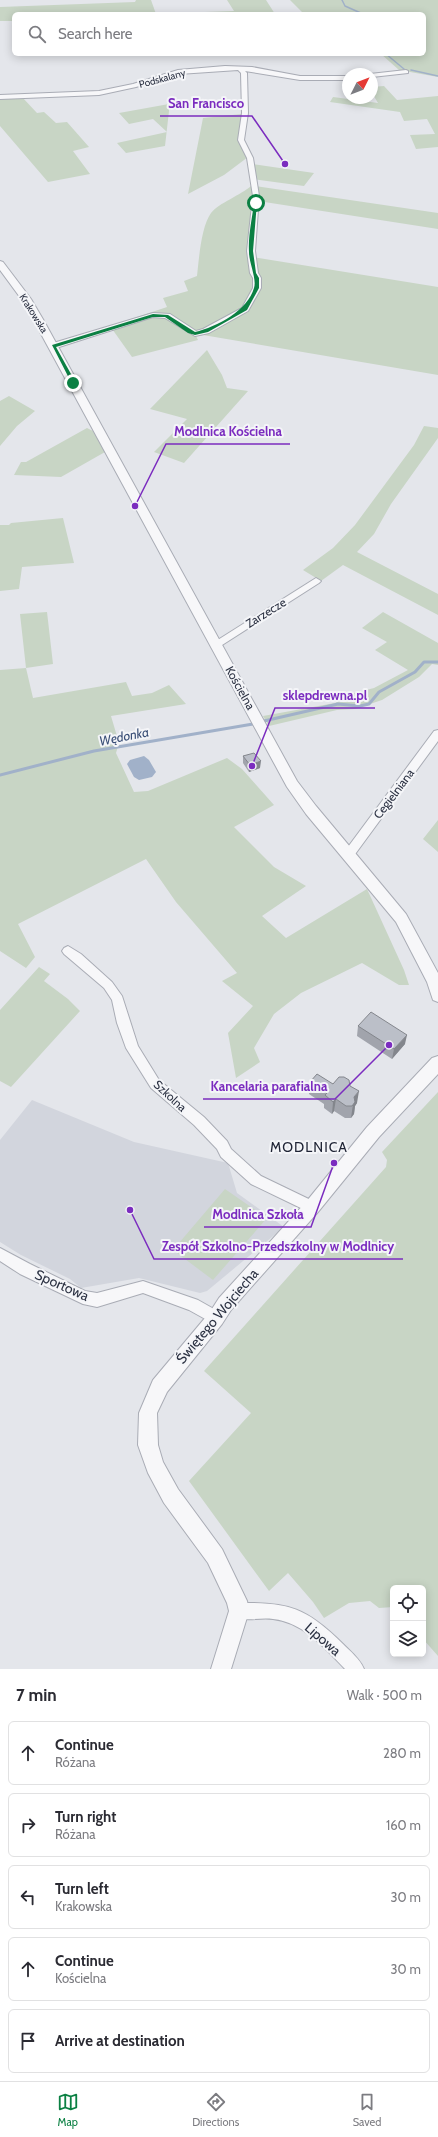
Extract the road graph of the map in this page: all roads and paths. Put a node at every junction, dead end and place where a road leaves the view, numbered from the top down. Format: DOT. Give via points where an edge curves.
graph roads {
  1 [pos="239,68"];
  2 [pos="406,72"];
  3 [pos="378,74"];
  4 [pos="342,78"];
  5 [pos="0,97"];
  6 [pos="0,264"];
  7 [pos="53,346"];
  8 [pos="63,364"];
  9 [pos="316,581"];
  10 [pos="216,645"];
  11 [pos="438,734"];
  12 [pos="349,854"];
  13 [pos="68,951"];
  14 [pos="438,996"];
  15 [pos="438,1063"];
  16 [pos="312,1207"];
  17 [pos="0,1254"];
  18 [pos="216,1318"];
  19 [pos="240,1611"];
  20 [pos="221,1669"];
  21 [pos="356,1669"];
  1 -- 4 [label="street, Podskalany" via="300,78"];
  1 -- 5 [label="street, Podskalany" via="178,72 134,86 88,95"];
  1 -- 7 [label="street" via="244,73 245,113 241,140 250,158 256,203 251,251 257,288 249,304 235,316 195,334 167,316 153,315"];
  2 -- 3 [label="street"];
  6 -- 7 [label="street, Krakowska" via="26,299"];
  7 -- 8 [label="street, Krakowska"];
  8 -- 10 [label="street, Kościelna"];
  9 -- 10 [label="street, Zarzecze"];
  10 -- 12 [label="street, Kościelna" via="292,784"];
  11 -- 12 [label="street, Cegielniana"];
  12 -- 14 [label="street, Kościelna" via="401,918 435,982"];
  13 -- 16 [label="street, Szkolna" via="108,985 118,999 132,1048 155,1084 199,1121 222,1145 226,1153 256,1180"];
  15 -- 16 [label="street, Świętego Wojciecha" via="373,1132"];
  16 -- 18 [label="street, Świętego Wojciecha" via="225,1304"];
  17 -- 18 [label="street, Sportowa" via="25,1269 83,1296 97,1300 143,1287 193,1305"];
  18 -- 19 [label="street, Świętego Wojciecha" via="160,1386 148,1413 148,1445 155,1466 171,1496 215,1556"];
  19 -- 20 [label="street"];
  19 -- 21 [label="street, Lipowa" via="279,1612 299,1618 310,1625"];
}
